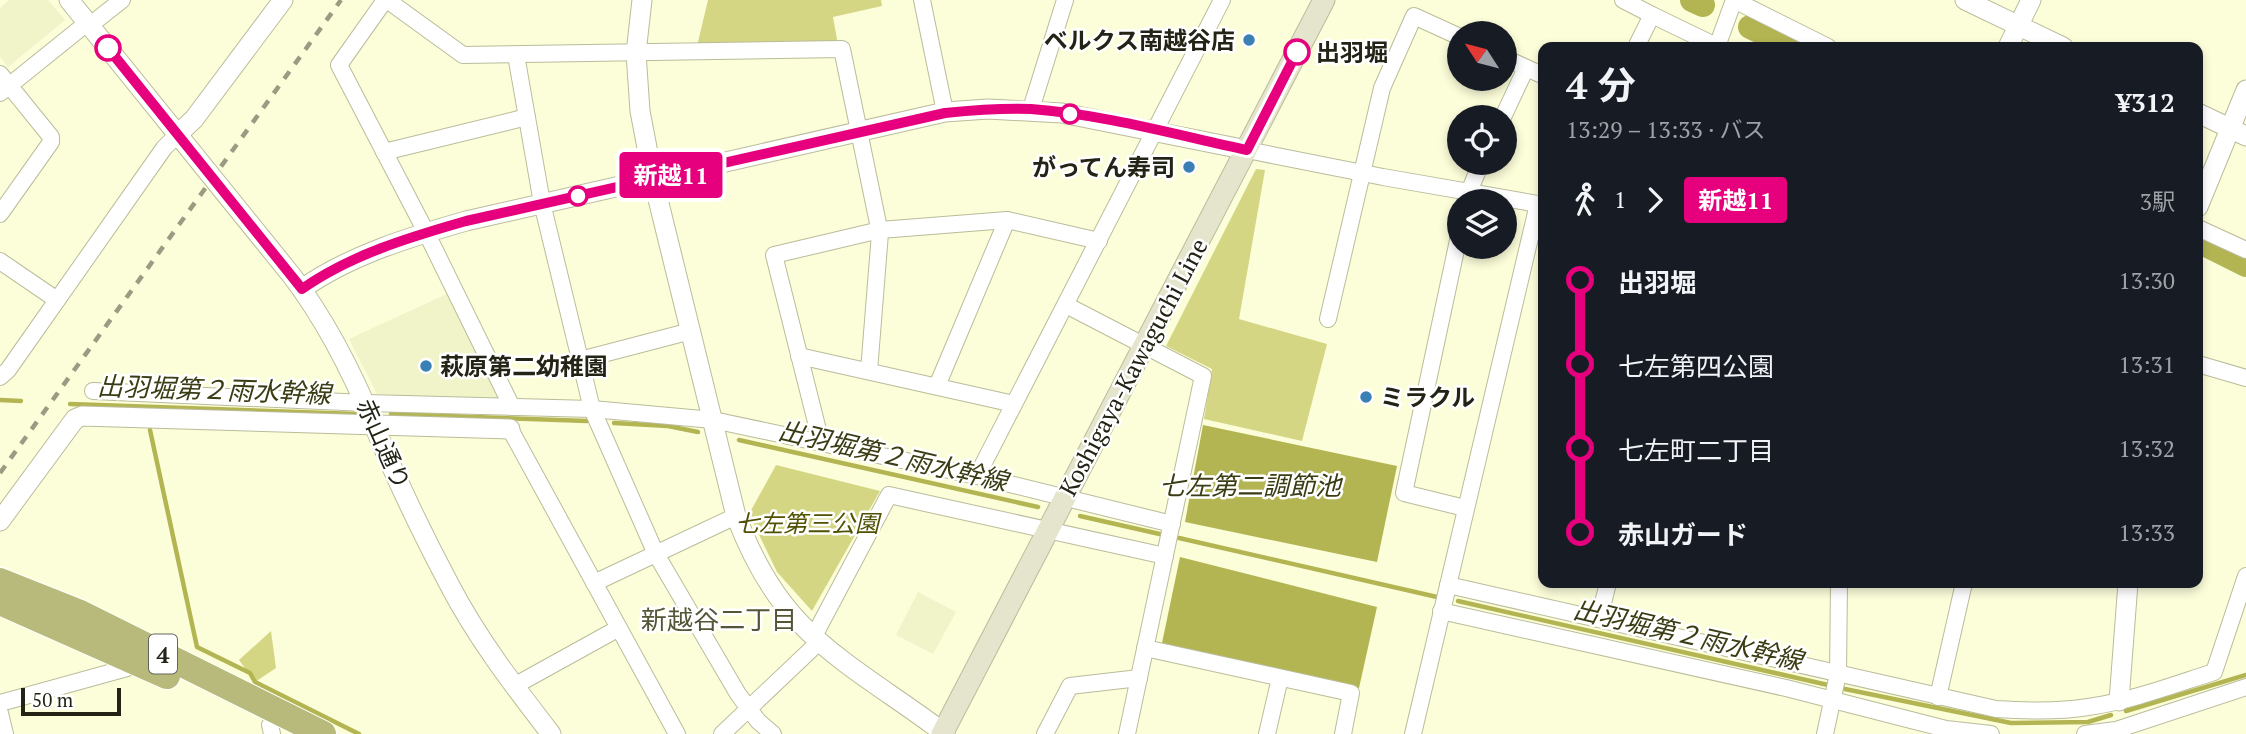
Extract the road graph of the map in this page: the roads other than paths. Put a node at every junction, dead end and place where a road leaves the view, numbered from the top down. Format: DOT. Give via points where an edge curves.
graph roads {
  1 [pos="69,0"];
  2 [pos="122,0"];
  3 [pos="283,0"];
  4 [pos="386,0"];
  5 [pos="642,0"];
  6 [pos="922,0"];
  7 [pos="1065,0"];
  8 [pos="1324,0"];
  9 [pos="1623,0"];
  10 [pos="1734,0"];
  11 [pos="1965,0"];
  12 [pos="2031,0"];
  13 [pos="1215,2"];
  14 [pos="1652,15"];
  15 [pos="88,24"];
  16 [pos="2018,26"];
  17 [pos="1447,31"];
  18 [pos="1638,42"];
  19 [pos="1708,42"];
  20 [pos="1717,42"];
  21 [pos="1818,42"];
  22 [pos="2010,42"];
  23 [pos="2052,42"];
  24 [pos="635,53"];
  25 [pos="516,55"];
  26 [pos="1517,64"];
  27 [pos="1526,68"];
  28 [pos="1538,73"];
  29 [pos="3,84"];
  30 [pos="2246,90"];
  31 [pos="1509,105"];
  32 [pos="1031,109"];
  33 [pos="945,113"];
  34 [pos="2203,115"];
  35 [pos="527,117"];
  36 [pos="1156,131"];
  37 [pos="858,132"];
  38 [pos="2238,132"];
  39 [pos="177,135"];
  40 [pos="1247,150"];
  41 [pos="384,152"];
  42 [pos="1362,171"];
  43 [pos="653,179"];
  44 [pos="1447,191"];
  45 [pos="2203,198"];
  46 [pos="1517,201"];
  47 [pos="542,203"];
  48 [pos="1538,204"];
  49 [pos="0,214"];
  50 [pos="1538,216"];
  51 [pos="1007,220"];
  52 [pos="880,230"];
  53 [pos="2203,230"];
  54 [pos="426,232"];
  55 [pos="1099,241"];
  56 [pos="2246,250"];
  57 [pos="1454,259"];
  58 [pos="0,261"];
  59 [pos="302,289"];
  60 [pos="57,300"];
  61 [pos="1066,305"];
  62 [pos="1328,319"];
  63 [pos="691,331"];
  64 [pos="1143,346"];
  65 [pos="799,356"];
  66 [pos="580,360"];
  67 [pos="2203,366"];
  68 [pos="869,372"];
  69 [pos="0,377"];
  70 [pos="2246,378"];
  71 [pos="937,386"];
  72 [pos="93,391"];
  73 [pos="366,403"];
  74 [pos="1014,404"];
  75 [pos="512,407"];
  76 [pos="592,409"];
  77 [pos="713,420"];
  78 [pos="374,425"];
  79 [pos="510,429"];
  80 [pos="821,442"];
  81 [pos="977,476"];
  82 [pos="1065,497"];
  83 [pos="1465,508"];
  84 [pos="736,516"];
  85 [pos="0,521"];
  86 [pos="1172,524"];
  87 [pos="1048,531"];
  88 [pos="656,554"];
  89 [pos="1165,556"];
  90 [pos="2246,576"];
  91 [pos="0,581"];
  92 [pos="594,583"];
  93 [pos="1448,584"];
  94 [pos="1607,588"];
  95 [pos="1839,588"];
  96 [pos="1963,588"];
  97 [pos="2129,588"];
  98 [pos="0,602"];
  99 [pos="1441,611"];
  100 [pos="1599,620"];
  101 [pos="619,628"];
  102 [pos="817,638"];
  103 [pos="1145,649"];
  104 [pos="134,660"];
  105 [pos="1838,674"];
  106 [pos="1139,678"];
  107 [pos="1280,678"];
  108 [pos="514,686"];
  109 [pos="2246,687"];
  110 [pos="1938,697"];
  111 [pos="1832,700"];
  112 [pos="2119,701"];
  113 [pos="0,703"];
  114 [pos="749,709"];
  115 [pos="0,713"];
  116 [pos="277,731"];
  117 [pos="2116,732"];
  118 [pos="943,733"];
  119 [pos="5,734"];
  120 [pos="323,734"];
  121 [pos="551,734"];
  122 [pos="677,734"];
  123 [pos="722,734"];
  124 [pos="773,734"];
  125 [pos="1045,734"];
  126 [pos="1127,734"];
  127 [pos="1267,734"];
  128 [pos="1343,734"];
  129 [pos="1413,734"];
  130 [pos="1825,734"];
  131 [pos="1991,734"];
  132 [pos="2085,734"];
  1 -- 15 [label="street, 赤山通り"];
  2 -- 15 [label="street"];
  3 -- 39 [label="street"];
  4 -- 25 [label="street" via="463,55"];
  4 -- 41 [label="street" via="339,65"];
  5 -- 24 [label="street"];
  6 -- 33 [label="street"];
  7 -- 32 [label="street"];
  8 -- 40 [label="main road, Koshigaya-Kawaguchi Line"];
  9 -- 14 [label="street"];
  10 -- 20 [label="street"];
  10 -- 21 [label="street"];
  11 -- 16 [label="street"];
  12 -- 16 [label="street"];
  13 -- 36 [label="street"];
  14 -- 18 [label="street"];
  14 -- 19 [label="street"];
  15 -- 29 [label="street"];
  15 -- 39 [label="street, 赤山通り"];
  16 -- 22 [label="street"];
  16 -- 23 [label="street"];
  17 -- 42 [label="street" via="1414,16 1382,88"];
  24 -- 25 [label="street"];
  24 -- 37 [label="street" via="842,49"];
  24 -- 43 [label="street"];
  25 -- 35 [label="street"];
  26 -- 27 [label="street"];
  27 -- 28 [label="street"];
  27 -- 31 [label="street"];
  29 -- 49 [label="street" via="51,142"];
  30 -- 38 [label="street"];
  32 -- 33 [label="street"];
  32 -- 36 [label="street"];
  33 -- 37 [label="street"];
  34 -- 38 [label="street"];
  35 -- 41 [label="street"];
  35 -- 47 [label="street"];
  36 -- 40 [label="street"];
  36 -- 55 [label="street"];
  37 -- 43 [label="street"];
  37 -- 52 [label="street"];
  38 -- 45 [label="street"];
  39 -- 59 [label="street, 赤山通り"];
  39 -- 60 [label="street"];
  40 -- 42 [label="street"];
  40 -- 64 [label="main road, Koshigaya-Kawaguchi Line"];
  41 -- 54 [label="street"];
  42 -- 44 [label="street"];
  42 -- 62 [label="street"];
  43 -- 47 [label="street"];
  43 -- 63 [label="street"];
  46 -- 48 [label="street"];
  47 -- 54 [label="street"];
  47 -- 66 [label="street"];
  50 -- 83 [label="street"];
  51 -- 52 [label="street"];
  51 -- 55 [label="street"];
  51 -- 71 [label="street"];
  52 -- 65 [label="street" via="774,256"];
  52 -- 68 [label="street"];
  53 -- 56 [label="street"];
  54 -- 59 [label="street" via="320,276"];
  54 -- 75 [label="street"];
  55 -- 61 [label="street"];
  57 -- 83 [label="street" via="1404,493"];
  58 -- 60 [label="street"];
  59 -- 73 [label="street, 赤山通り"];
  60 -- 69 [label="street"];
  61 -- 64 [label="street"];
  61 -- 74 [label="street"];
  63 -- 66 [label="street"];
  63 -- 77 [label="street"];
  64 -- 82 [label="main road, Koshigaya-Kawaguchi Line"];
  64 -- 86 [label="street" via="1203,376"];
  65 -- 68 [label="street"];
  65 -- 80 [label="street"];
  66 -- 76 [label="street"];
  67 -- 70 [label="street"];
  68 -- 71 [label="street"];
  71 -- 74 [label="street"];
  72 -- 73 [label="street"];
  73 -- 75 [label="street"];
  73 -- 78 [label="street, 赤山通り"];
  74 -- 81 [label="street"];
  75 -- 76 [label="street"];
  76 -- 77 [label="street"];
  76 -- 88 [label="street"];
  77 -- 80 [label="street"];
  77 -- 84 [label="street"];
  78 -- 79 [label="street"];
  78 -- 85 [label="street" via="82,416 75,419"];
  78 -- 108 [label="street, 赤山通り" via="467,617"];
  79 -- 92 [label="street"];
  80 -- 81 [label="street"];
  81 -- 82 [label="street"];
  82 -- 86 [label="street"];
  82 -- 87 [label="main road, Koshigaya-Kawaguchi Line"];
  83 -- 93 [label="street"];
  84 -- 88 [label="street"];
  84 -- 102 [label="street" via="778,597"];
  86 -- 89 [label="street"];
  87 -- 89 [label="street"];
  87 -- 102 [label="street" via="889,495"];
  87 -- 118 [label="main road, Koshigaya-Kawaguchi Line"];
  88 -- 92 [label="street"];
  88 -- 114 [label="street"];
  89 -- 103 [label="street"];
  90 -- 112 [label="street" via="2214,672"];
  91 -- 120 [label="highway, 4" via="78,612"];
  92 -- 101 [label="street"];
  93 -- 99 [label="street"];
  93 -- 100 [label="street"];
  94 -- 100 [label="street"];
  95 -- 105 [label="street"];
  96 -- 110 [label="street"];
  97 -- 112 [label="street"];
  98 -- 104 [label="highway, 4"];
  99 -- 111 [label="street"];
  99 -- 129 [label="street"];
  100 -- 105 [label="street"];
  101 -- 108 [label="street"];
  101 -- 122 [label="street"];
  102 -- 114 [label="street"];
  102 -- 118 [label="street"];
  103 -- 106 [label="street"];
  103 -- 107 [label="street"];
  104 -- 113 [label="street" via="127,668"];
  104 -- 116 [label="highway, 4"];
  105 -- 110 [label="street"];
  105 -- 111 [label="street"];
  106 -- 125 [label="street" via="1070,686"];
  106 -- 126 [label="street"];
  107 -- 127 [label="street"];
  107 -- 128 [label="street" via="1351,693"];
  108 -- 121 [label="street, 赤山通り"];
  109 -- 117 [label="street"];
  110 -- 112 [label="street" via="2026,711"];
  111 -- 130 [label="street"];
  111 -- 131 [label="street" via="1946,729"];
  112 -- 117 [label="street"];
  114 -- 123 [label="street"];
  114 -- 124 [label="street"];
  115 -- 119 [label="street"];
  117 -- 132 [label="street"];
}
